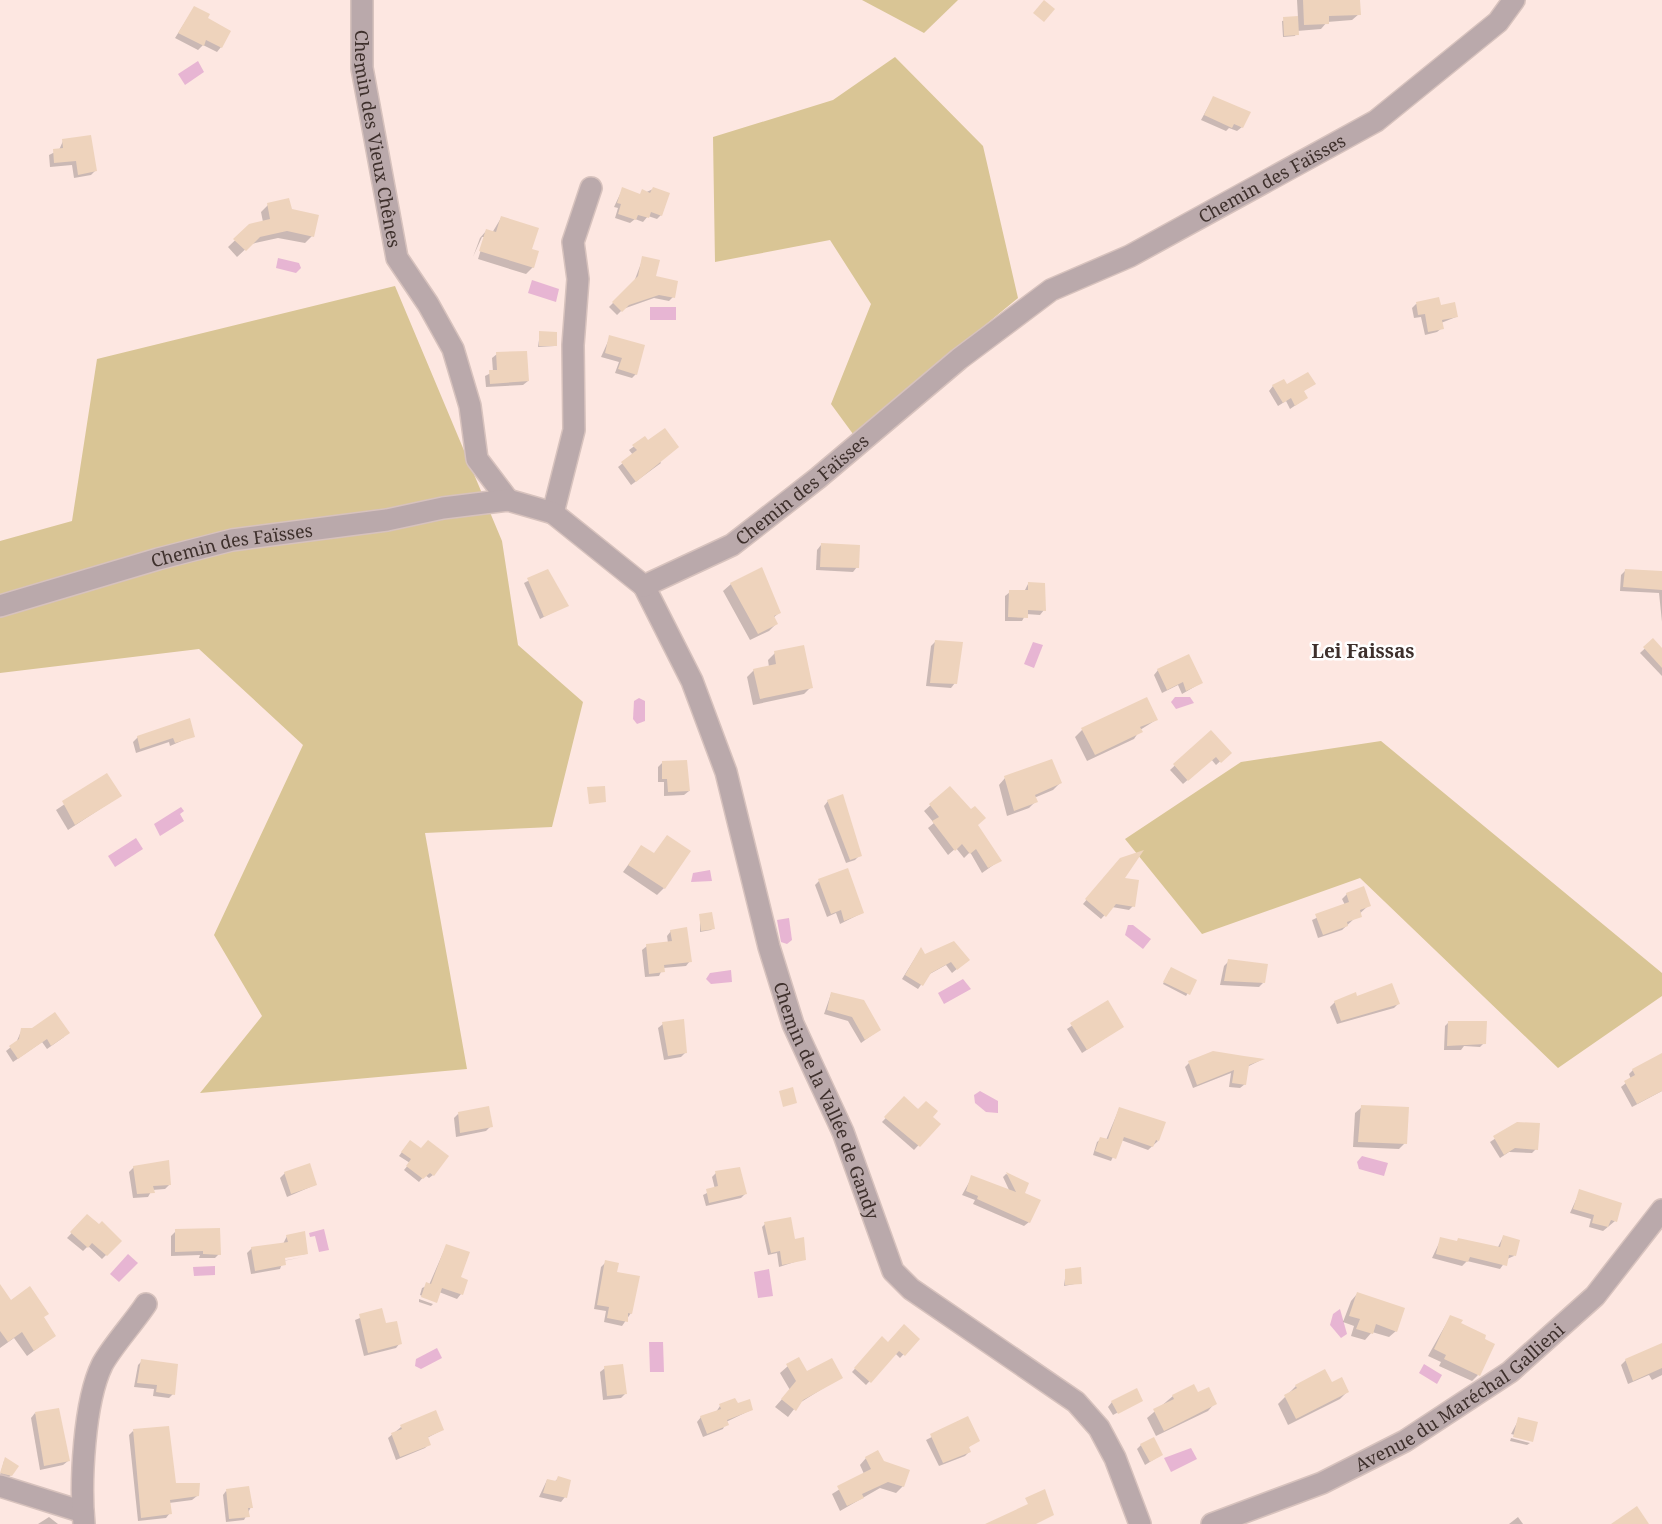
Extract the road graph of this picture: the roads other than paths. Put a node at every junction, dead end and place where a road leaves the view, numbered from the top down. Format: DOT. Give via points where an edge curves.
graph roads {
  1 [pos="362,0"];
  2 [pos="1514,0"];
  3 [pos="591,188"];
  4 [pos="508,500"];
  5 [pos="553,513"];
  6 [pos="644,586"];
  7 [pos="0,606"];
  8 [pos="1662,1210"];
  9 [pos="146,1304"];
  10 [pos="0,1486"];
  11 [pos="83,1518"];
  12 [pos="1140,1524"];
  13 [pos="1212,1524"];
  1 -- 4 [label="street, Chemin des Vieux Chênes" via="362,68 397,258 453,349 470,406 477,459"];
  2 -- 6 [label="street, Chemin des Faïsses" via="1498,22 1377,121 1130,256 1051,290 959,359 732,545"];
  3 -- 5 [label="street" via="573,242 578,279 574,430"];
  4 -- 5 [label="street, Chemin des Faïsses"];
  4 -- 7 [label="street, Chemin des Faïsses" via="232,540"];
  5 -- 6 [label="street, Chemin des Faïsses"];
  6 -- 12 [label="street, Chemin de la Vallée de Gandy" via="692,681 721,759 768,947 793,1024 843,1132 893,1270 911,1289 1076,1402 1110,1448"];
  8 -- 13 [label="street, Avenue du Maréchal Gallieni" via="1595,1296 1510,1372 1405,1441 1322,1483"];
  9 -- 11 [label="street" via="102,1364 84,1452"];
  10 -- 11 [label="street"];
}
